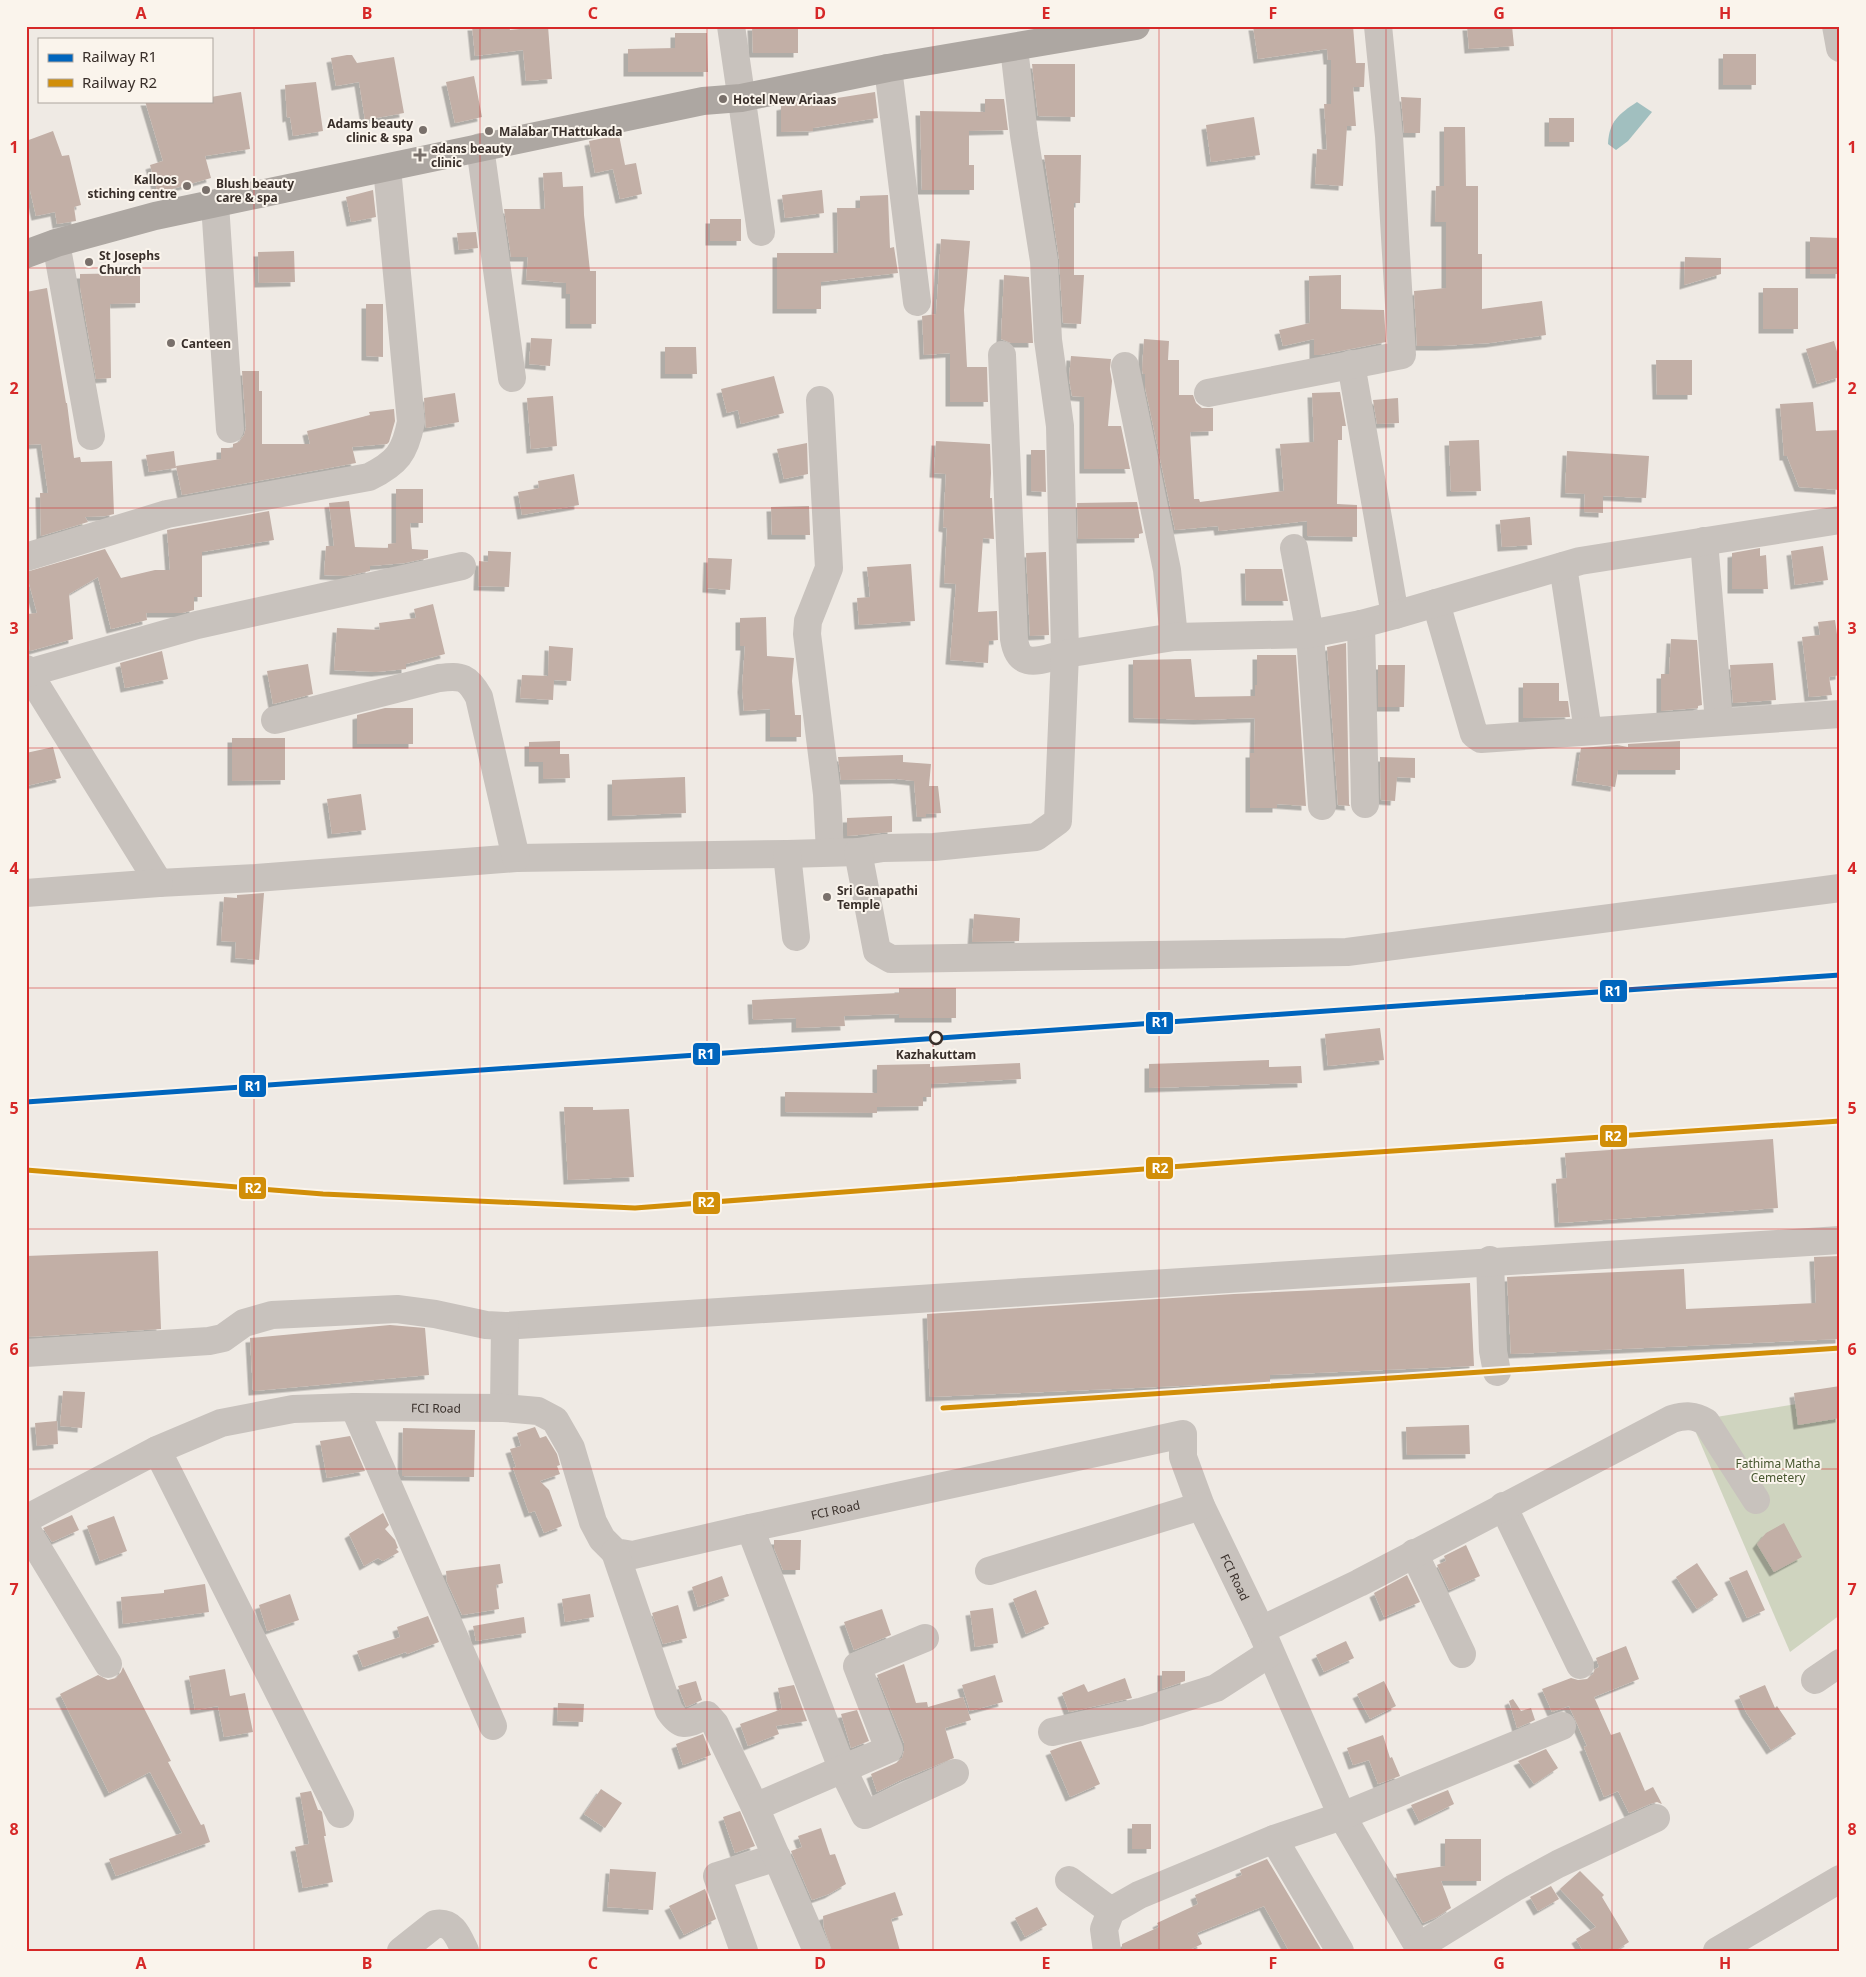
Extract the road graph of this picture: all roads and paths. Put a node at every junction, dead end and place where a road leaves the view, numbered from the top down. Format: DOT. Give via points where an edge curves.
graph roads {
  1 [pos="731,26"];
  2 [pos="1136,26"];
  3 [pos="1378,26"];
  4 [pos="1836,26"];
  5 [pos="1014,48"];
  6 [pos="1840,48"];
  7 [pos="888,68"];
  8 [pos="741,98"];
  9 [pos="480,147"];
  10 [pos="387,168"];
  11 [pos="215,204"];
  12 [pos="761,232"];
  13 [pos="56,243"];
  14 [pos="26,254"];
  15 [pos="917,302"];
  16 [pos="1002,354"];
  17 [pos="1351,364"];
  18 [pos="1125,366"];
  19 [pos="512,378"];
  20 [pos="1208,393"];
  21 [pos="820,400"];
  22 [pos="230,429"];
  23 [pos="91,436"];
  24 [pos="1840,520"];
  25 [pos="1704,542"];
  26 [pos="1294,548"];
  27 [pos="26,557"];
  28 [pos="462,566"];
  29 [pos="1563,566"];
  30 [pos="1436,603"];
  31 [pos="1395,615"];
  32 [pos="1361,624"];
  33 [pos="1310,634"];
  34 [pos="1174,637"];
  35 [pos="1065,654"];
  36 [pos="27,671"];
  37 [pos="1840,714"];
  38 [pos="275,720"];
  39 [pos="1719,722"];
  40 [pos="1588,731"];
  41 [pos="1365,804"];
  42 [pos="1322,806"];
  43 [pos="830,852"];
  44 [pos="858,852"];
  45 [pos="787,854"];
  46 [pos="516,858"];
  47 [pos="160,883"];
  48 [pos="1840,888"];
  49 [pos="26,893"];
  50 [pos="796,937"];
  51 [pos="1840,1240"];
  52 [pos="1490,1260"];
  53 [pos="505,1326"];
  54 [pos="26,1353"];
  55 [pos="1497,1372"];
  56 [pos="354,1407"];
  57 [pos="504,1408"];
  58 [pos="157,1450"];
  59 [pos="1756,1500"];
  60 [pos="1201,1506"];
  61 [pos="1503,1506"];
  62 [pos="26,1519"];
  63 [pos="750,1528"];
  64 [pos="26,1529"];
  65 [pos="615,1552"];
  66 [pos="1414,1554"];
  67 [pos="989,1571"];
  68 [pos="925,1638"];
  69 [pos="1266,1641"];
  70 [pos="1462,1654"];
  71 [pos="1840,1663"];
  72 [pos="108,1664"];
  73 [pos="1580,1665"];
  74 [pos="1815,1680"];
  75 [pos="493,1726"];
  76 [pos="1562,1726"];
  77 [pos="1052,1732"];
  78 [pos="842,1768"];
  79 [pos="955,1773"];
  80 [pos="755,1807"];
  81 [pos="340,1814"];
  82 [pos="1342,1816"];
  83 [pos="1656,1818"];
  84 [pos="1274,1838"];
  85 [pos="776,1857"];
  86 [pos="1840,1879"];
  87 [pos="1070,1880"];
  88 [pos="1111,1911"];
  89 [pos="1420,1949"];
  90 [pos="401,1951"];
  91 [pos="465,1951"];
  92 [pos="744,1951"];
  93 [pos="817,1951"];
  94 [pos="1106,1951"];
  95 [pos="1340,1951"];
  96 [pos="1717,1951"];
  1 -- 8 [label="street"];
  2 -- 5 [label="main road"];
  3 -- 17 [label="street" via="1390,154 1402,355"];
  4 -- 6 [label="street"];
  5 -- 7 [label="main road"];
  5 -- 35 [label="street" via="1044,261 1048,340 1060,426"];
  7 -- 8 [label="main road"];
  7 -- 15 [label="street"];
  8 -- 9 [label="main road" via="703,101"];
  8 -- 12 [label="street"];
  9 -- 10 [label="main road"];
  9 -- 19 [label="street"];
  10 -- 11 [label="main road"];
  10 -- 27 [label="street" via="411,422 407,444 397,458 369,477 167,514"];
  11 -- 13 [label="main road" via="155,216"];
  11 -- 22 [label="street"];
  13 -- 14 [label="main road"];
  13 -- 23 [label="street"];
  16 -- 35 [label="street" via="1016,648 1023,660 1030,662"];
  17 -- 20 [label="street"];
  17 -- 31 [label="street"];
  18 -- 34 [label="street" via="1167,570"];
  21 -- 43 [label="street" via="829,568 808,621 807,634 827,794"];
  24 -- 25 [label="street"];
  25 -- 29 [label="street"];
  25 -- 39 [label="street"];
  26 -- 33 [label="street"];
  28 -- 36 [label="street" via="197,625"];
  29 -- 30 [label="street"];
  29 -- 40 [label="street"];
  30 -- 31 [label="street"];
  30 -- 40 [label="street" via="1474,734 1481,739"];
  31 -- 32 [label="street"];
  32 -- 33 [label="street"];
  32 -- 41 [label="street"];
  33 -- 34 [label="street"];
  33 -- 42 [label="street"];
  34 -- 35 [label="street"];
  35 -- 44 [label="street" via="1058,821 1036,837"];
  36 -- 47 [label="street"];
  37 -- 39 [label="street"];
  38 -- 46 [label="street" via="439,678 464,678 472,684 479,697"];
  39 -- 40 [label="street"];
  43 -- 44 [label="street"];
  43 -- 45 [label="street"];
  44 -- 48 [label="street" via="877,951 891,959 1347,952"];
  45 -- 46 [label="street"];
  45 -- 50 [label="street"];
  46 -- 47 [label="street"];
  47 -- 49 [label="street"];
  51 -- 52 [label="street"];
  52 -- 53 [label="street"];
  52 -- 55 [label="street" via="1493,1351"];
  53 -- 54 [label="street" via="397,1309 272,1315 244,1323 223,1338 209,1341"];
  53 -- 57 [label="street"];
  56 -- 57 [label="street, FCI Road"];
  56 -- 58 [label="street, FCI Road" via="293,1409 221,1423"];
  56 -- 75 [label="street"];
  57 -- 65 [label="street, FCI Road" via="538,1410 556,1420 571,1448 593,1522 602,1539"];
  58 -- 62 [label="street, FCI Road"];
  58 -- 81 [label="street"];
  59 -- 61 [label="street" via="1706,1422 1694,1416 1684,1416 1672,1419"];
  60 -- 63 [label="street, FCI Road" via="1183,1457 1183,1434"];
  60 -- 67 [label="street"];
  60 -- 69 [label="street, FCI Road"];
  61 -- 66 [label="street"];
  61 -- 73 [label="street"];
  63 -- 65 [label="street, FCI Road" via="633,1555"];
  63 -- 78 [label="street"];
  64 -- 72 [label="street"];
  65 -- 80 [label="street" via="669,1710 676,1720 686,1724 707,1715 715,1724"];
  66 -- 69 [label="street"];
  66 -- 70 [label="street"];
  68 -- 78 [label="street" via="857,1666 889,1749"];
  69 -- 77 [label="street" via="1216,1688 1140,1712"];
  69 -- 82 [label="street, FCI Road"];
  71 -- 74 [label="street"];
  76 -- 82 [label="street"];
  78 -- 79 [label="street" via="865,1815"];
  78 -- 80 [label="street"];
  80 -- 85 [label="street"];
  82 -- 84 [label="street"];
  82 -- 89 [label="street, FCI Road"];
  83 -- 89 [label="street" via="1514,1888"];
  84 -- 88 [label="street" via="1139,1895"];
  84 -- 95 [label="street"];
  85 -- 92 [label="street" via="717,1876"];
  85 -- 93 [label="street"];
  86 -- 96 [label="street"];
  87 -- 88 [label="street"];
  88 -- 94 [label="street" via="1104,1929"];
  90 -- 91 [label="street" via="435,1924 441,1923 451,1927"];
}
